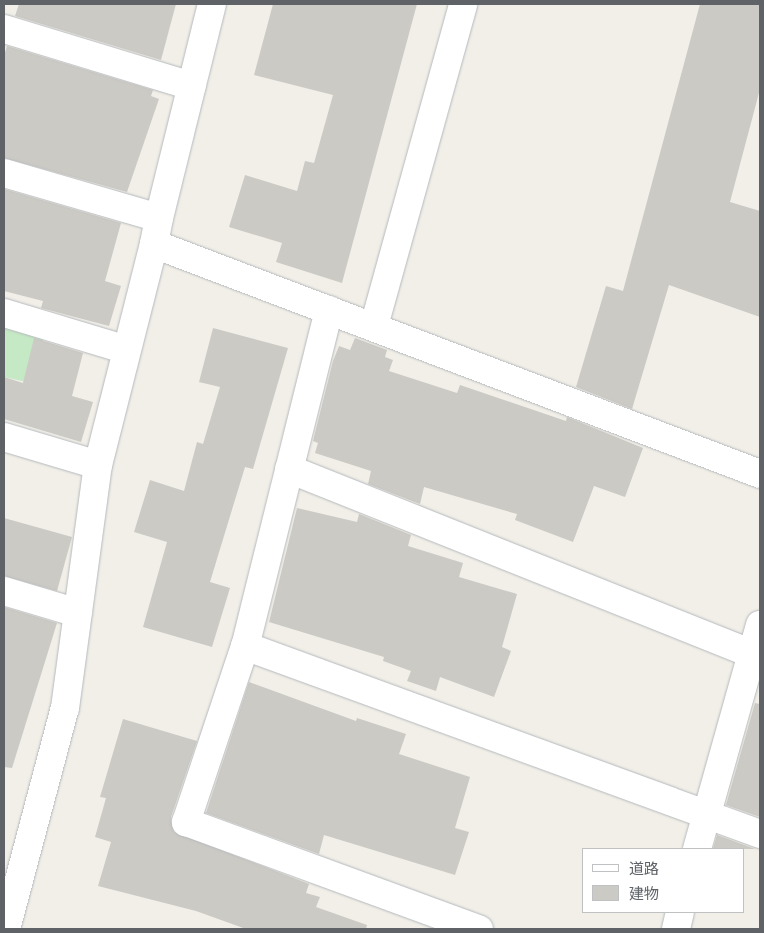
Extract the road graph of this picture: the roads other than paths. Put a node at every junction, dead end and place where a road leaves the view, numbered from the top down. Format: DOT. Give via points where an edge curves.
graph roads {
  1 [pos="212,4"];
  2 [pos="463,4"];
  3 [pos="4,29"];
  4 [pos="192,86"];
  5 [pos="4,173"];
  6 [pos="157,231"];
  7 [pos="329,310"];
  8 [pos="4,314"];
  9 [pos="374,326"];
  10 [pos="127,350"];
  11 [pos="4,437"];
  12 [pos="98,466"];
  13 [pos="289,469"];
  14 [pos="760,474"];
  15 [pos="4,591"];
  16 [pos="78,613"];
  17 [pos="760,625"];
  18 [pos="246,646"];
  19 [pos="756,655"];
  20 [pos="706,815"];
  21 [pos="760,834"];
  22 [pos="697,848"];
  23 [pos="680,913"];
  24 [pos="5,929"];
  25 [pos="479,929"];
  26 [pos="676,929"];
  1 -- 4 [label="street"];
  2 -- 9 [label="street"];
  3 -- 4 [label="street"];
  4 -- 6 [label="street"];
  5 -- 6 [label="street"];
  6 -- 7 [label="street"];
  6 -- 10 [label="street"];
  7 -- 9 [label="street"];
  7 -- 13 [label="street"];
  8 -- 10 [label="street"];
  9 -- 14 [label="street"];
  10 -- 12 [label="street"];
  11 -- 12 [label="street"];
  12 -- 16 [label="street"];
  13 -- 18 [label="street"];
  13 -- 19 [label="street"];
  15 -- 16 [label="street"];
  16 -- 24 [label="street" via="65,708"];
  17 -- 19 [label="street"];
  18 -- 20 [label="street"];
  18 -- 25 [label="street" via="186,822"];
  19 -- 20 [label="street"];
  20 -- 21 [label="street"];
  20 -- 22 [label="street"];
  23 -- 26 [label="street"];
}
